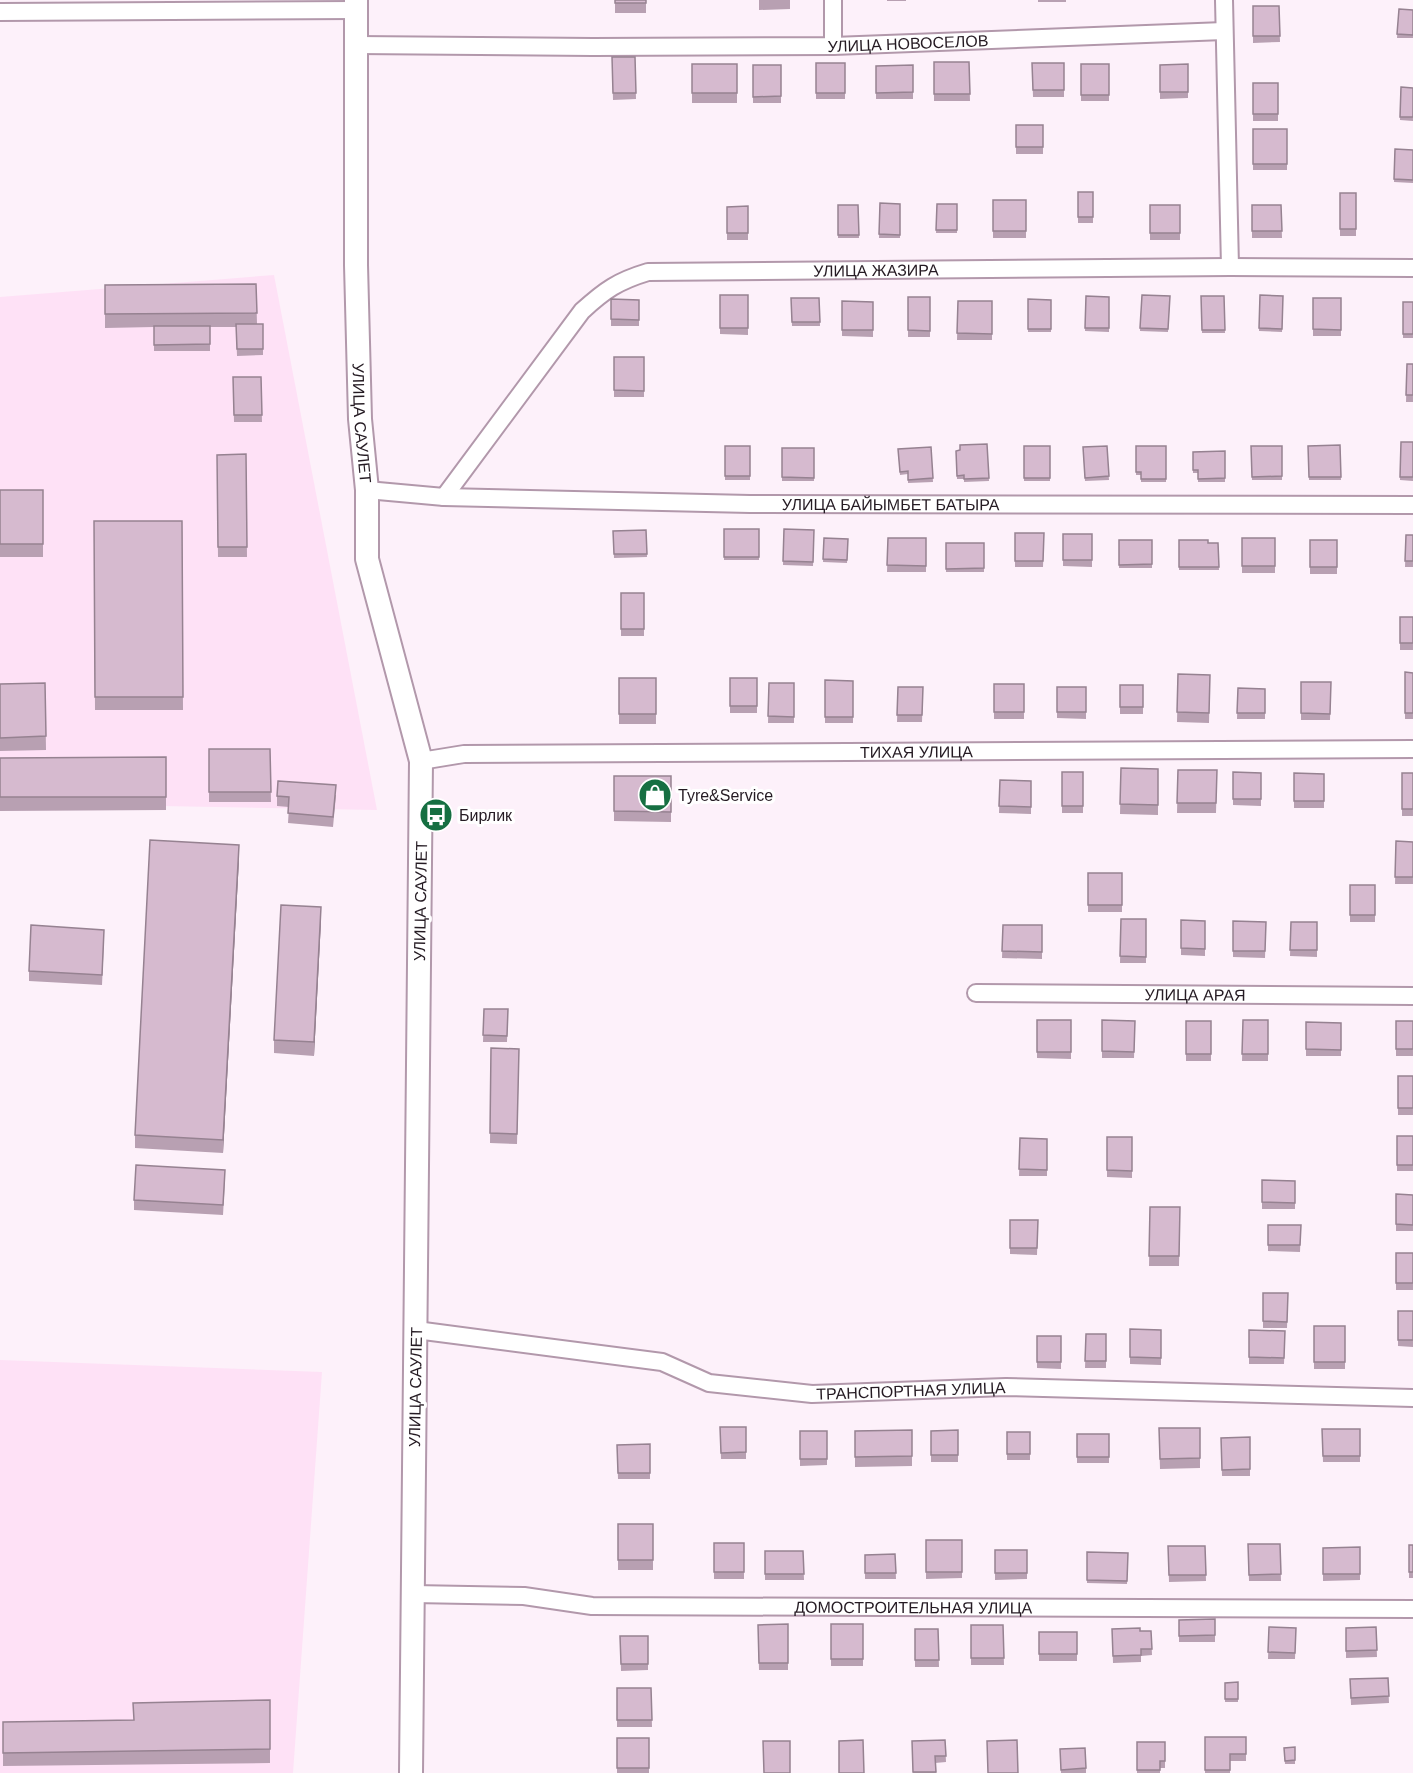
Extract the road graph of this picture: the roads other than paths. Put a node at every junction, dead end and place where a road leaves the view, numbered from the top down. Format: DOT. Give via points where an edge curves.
graph roads {
  1 [pos="833,0"];
  2 [pos="1224,0"];
  3 [pos="356,5"];
  4 [pos="0,12"];
  5 [pos="1224,31"];
  6 [pos="356,45"];
  7 [pos="833,46"];
  8 [pos="1230,267"];
  9 [pos="1413,268"];
  10 [pos="367,489"];
  11 [pos="444,497"];
  12 [pos="1413,506"];
  13 [pos="1413,749"];
  14 [pos="421,761"];
  15 [pos="976,993"];
  16 [pos="1413,996"];
  17 [pos="416,1330"];
  18 [pos="1413,1398"];
  19 [pos="413,1594"];
  20 [pos="1413,1609"];
  21 [pos="411,1773"];
  1 -- 7 [label="street"];
  2 -- 5 [label="street"];
  3 -- 4 [label="street"];
  3 -- 6 [label="street, УЛИЦА САУЛЕТ"];
  5 -- 7 [label="street, УЛИЦА НОВОСЕЛОВ"];
  5 -- 8 [label="street"];
  6 -- 7 [label="street, УЛИЦА НОВОСЕЛОВ"];
  6 -- 10 [label="street, УЛИЦА САУЛЕТ" via="356,265 360,419"];
  8 -- 9 [label="street, УЛИЦА ЖАЗИРА"];
  8 -- 11 [label="street, УЛИЦА ЖАЗИРА" via="648,272 623,280 582,311"];
  10 -- 11 [label="street, УЛИЦА БАЙЫМБЕТ БАТЫРА"];
  10 -- 14 [label="street, УЛИЦА САУЛЕТ" via="367,559"];
  11 -- 12 [label="street, УЛИЦА БАЙЫМБЕТ БАТЫРА" via="750,504"];
  13 -- 14 [label="street, ТИХАЯ УЛИЦА" via="464,754"];
  14 -- 17 [label="street, УЛИЦА САУЛЕТ"];
  15 -- 16 [label="street, УЛИЦА АРАЯ"];
  17 -- 18 [label="street, ТРАНСПОРТНАЯ УЛИЦА" via="662,1362 709,1383 812,1394 1006,1387"];
  17 -- 19 [label="street, УЛИЦА САУЛЕТ"];
  19 -- 20 [label="street, ДОМОСТРОИТЕЛЬНАЯ УЛИЦА" via="524,1596 592,1606"];
  19 -- 21 [label="street, УЛИЦА САУЛЕТ"];
}
